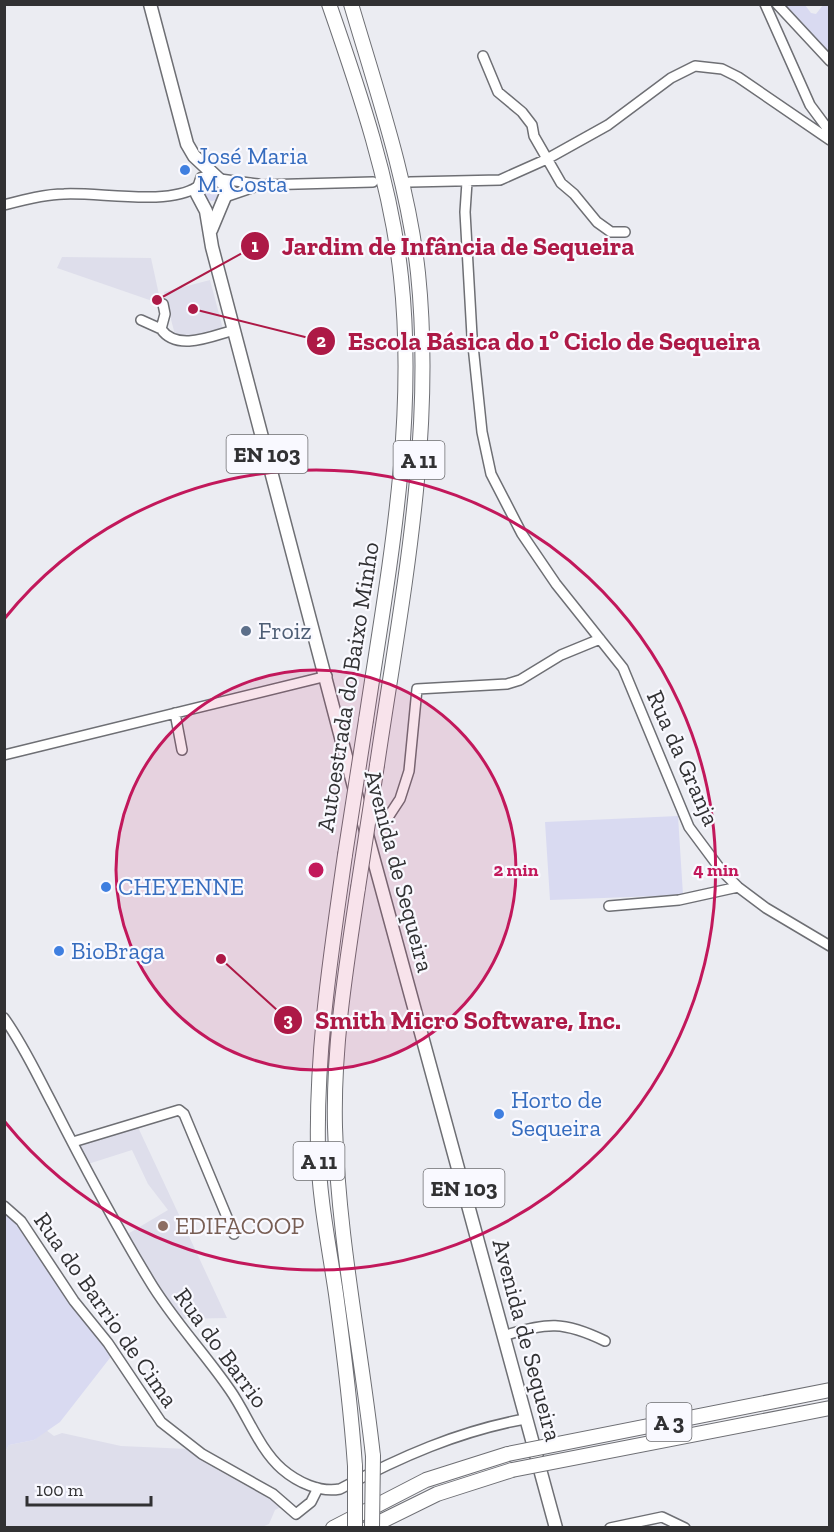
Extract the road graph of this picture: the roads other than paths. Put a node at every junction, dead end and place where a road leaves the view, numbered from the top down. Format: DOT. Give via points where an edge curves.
graph roads {
  1 [pos="150,4"];
  2 [pos="329,4"];
  3 [pos="351,4"];
  4 [pos="765,4"];
  5 [pos="771,4"];
  6 [pos="777,4"];
  7 [pos="783,43"];
  8 [pos="483,56"];
  9 [pos="830,61"];
  10 [pos="810,105"];
  11 [pos="803,122"];
  12 [pos="830,132"];
  13 [pos="830,140"];
  14 [pos="194,156"];
  15 [pos="547,159"];
  16 [pos="218,178"];
  17 [pos="373,182"];
  18 [pos="410,182"];
  19 [pos="467,182"];
  20 [pos="260,184"];
  21 [pos="197,193"];
  22 [pos="223,200"];
  23 [pos="4,205"];
  24 [pos="211,230"];
  25 [pos="625,232"];
  26 [pos="163,304"];
  27 [pos="141,320"];
  28 [pos="160,329"];
  29 [pos="234,330"];
  30 [pos="600,639"];
  31 [pos="327,676"];
  32 [pos="176,713"];
  33 [pos="182,750"];
  34 [pos="4,755"];
  35 [pos="383,825"];
  36 [pos="738,887"];
  37 [pos="609,906"];
  38 [pos="830,946"];
  39 [pos="4,1018"];
  40 [pos="73,1142"];
  41 [pos="4,1206"];
  42 [pos="234,1234"];
  43 [pos="503,1336"];
  44 [pos="605,1341"];
  45 [pos="830,1390"];
  46 [pos="830,1408"];
  47 [pos="525,1419"];
  48 [pos="318,1488"];
  49 [pos="333,1527"];
  50 [pos="355,1527"];
  51 [pos="370,1527"];
  52 [pos="555,1527"];
  53 [pos="610,1527"];
  54 [pos="685,1527"];
  1 -- 14 [label="main road, EN 103" via="183,132"];
  2 -- 50 [label="highway, Autoestrada do Baixo Minho / A 11, bridge" via="378,159 401,276 406,339 405,424 398,506 324,1002 319,1075 318,1151 327,1244 349,1388"];
  3 -- 51 [label="highway, Autoestrada do Baixo Minho / A 11, bridge" via="410,225 423,338 423,422 415,507 341,1005 336,1064 335,1128 342,1224 373,1456"];
  4 -- 7 [label="street"];
  5 -- 7 [label="street" via="781,26"];
  6 -- 9 [label="street"];
  7 -- 10 [label="street"];
  8 -- 15 [label="street" via="498,92 532,125"];
  10 -- 11 [label="street" via="811,113"];
  10 -- 12 [label="street"];
  11 -- 13 [label="street"];
  11 -- 15 [label="street" via="738,77 708,65 695,66 671,78 608,125"];
  14 -- 16 [label="main road, EN 103"];
  14 -- 21 [label="main road, EN 103"];
  15 -- 19 [label="street" via="500,180"];
  15 -- 25 [label="street" via="561,183 597,222 611,232"];
  16 -- 20 [label="street"];
  16 -- 21 [label="main road" via="206,177"];
  16 -- 22 [label="main road, EN 103" via="226,186"];
  17 -- 20 [label="street"];
  18 -- 19 [label="street"];
  19 -- 30 [label="street, Rua da Granja" via="472,336 482,432 491,474 522,534"];
  20 -- 22 [label="street"];
  21 -- 22 [label="main road" via="211,206"];
  21 -- 23 [label="street" via="137,197 62,194"];
  21 -- 24 [label="main road, EN 103"];
  22 -- 24 [label="main road, EN 103"];
  24 -- 29 [label="main road, EN 103"];
  26 -- 28 [label="street" via="165,314"];
  27 -- 28 [label="street"];
  28 -- 29 [label="street" via="170,337 191,342"];
  29 -- 31 [label="main road, EN 103"];
  30 -- 35 [label="street" via="507,684 417,689 409,771 400,799"];
  30 -- 36 [label="street, Rua da Granja" via="623,668 688,827"];
  31 -- 32 [label="street"];
  31 -- 43 [label="main road, Avenida de Sequeira / EN 103"];
  32 -- 33 [label="street"];
  32 -- 34 [label="street"];
  36 -- 37 [label="street" via="679,900"];
  36 -- 38 [label="street, Rua da Granja"];
  39 -- 40 [label="street, Rua do Barrio" via="22,1043"];
  40 -- 42 [label="street" via="179,1110"];
  40 -- 48 [label="street, Rua do Barrio" via="149,1281 181,1328 208,1358 264,1446 281,1468"];
  41 -- 48 [label="street, Rua do Barrio de Cima" via="21,1221 161,1422 202,1454 273,1494 296,1514 311,1502"];
  43 -- 44 [label="street" via="532,1327 567,1325"];
  43 -- 47 [label="main road, Avenida de Sequeira / EN 103"];
  45 -- 49 [label="highway, A 3, bridge" via="508,1454 426,1480"];
  46 -- 51 [label="highway, A 3, bridge" via="512,1470 437,1494"];
  47 -- 48 [label="street" via="441,1442 340,1488"];
  47 -- 52 [label="main road, Avenida de Sequeira / EN 103"];
  53 -- 54 [label="street" via="662,1517"];
}
